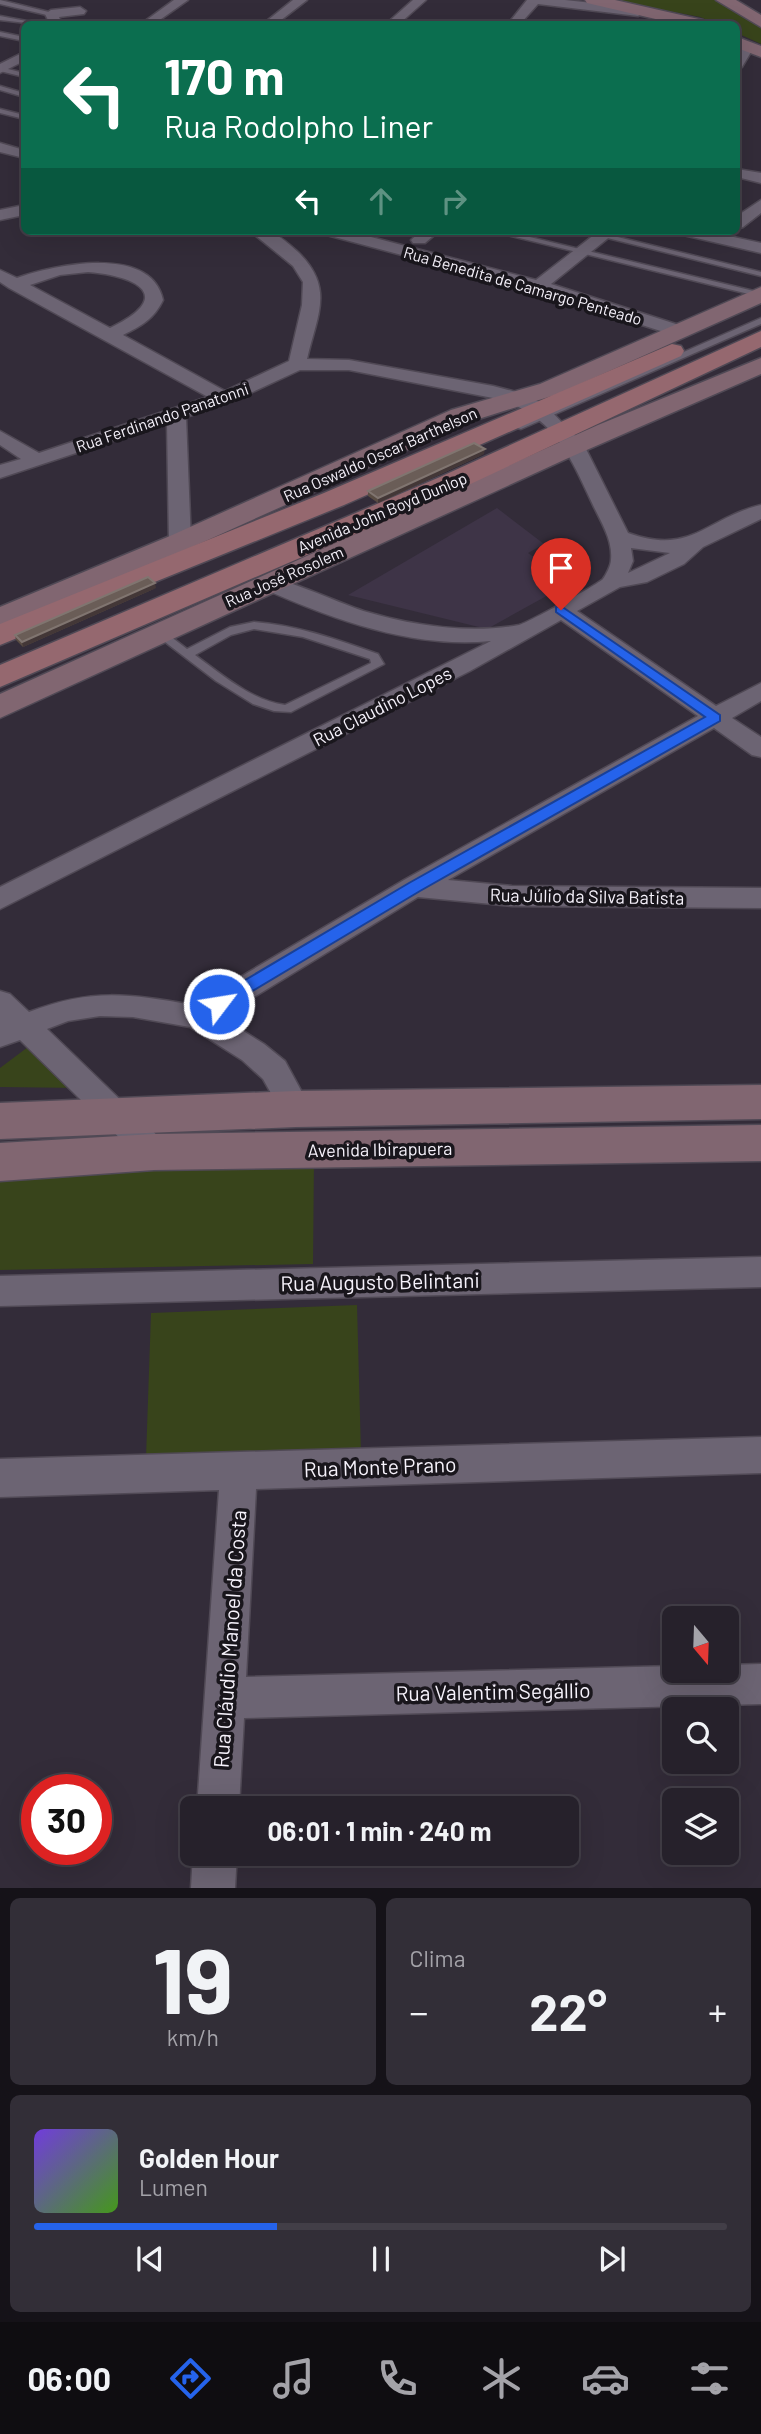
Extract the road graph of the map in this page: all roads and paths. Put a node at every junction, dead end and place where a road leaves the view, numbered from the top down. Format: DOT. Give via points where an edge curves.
graph roads {
  1 [pos="182,0"];
  2 [pos="301,0"];
  3 [pos="420,0"];
  4 [pos="535,0"];
  5 [pos="593,0"];
  6 [pos="724,0"];
  7 [pos="0,2"];
  8 [pos="77,6"];
  9 [pos="641,17"];
  10 [pos="0,18"];
  11 [pos="54,19"];
  12 [pos="87,21"];
  13 [pos="151,21"];
  14 [pos="273,21"];
  15 [pos="396,21"];
  16 [pos="517,21"];
  17 [pos="672,21"];
  18 [pos="21,22"];
  19 [pos="761,22"];
  20 [pos="0,34"];
  21 [pos="21,38"];
  22 [pos="0,51"];
  23 [pos="21,56"];
  24 [pos="21,58"];
  25 [pos="0,69"];
  26 [pos="21,74"];
  27 [pos="0,88"];
  28 [pos="21,93"];
  29 [pos="0,111"];
  30 [pos="21,116"];
  31 [pos="0,147"];
  32 [pos="21,153"];
  33 [pos="740,164"];
  34 [pos="761,168"];
  35 [pos="740,174"];
  36 [pos="761,178"];
  37 [pos="761,205"];
  38 [pos="21,211"];
  39 [pos="0,215"];
  40 [pos="740,222"];
  41 [pos="265,235"];
  42 [pos="346,235"];
  43 [pos="425,235"];
  44 [pos="510,235"];
  45 [pos="602,235"];
  46 [pos="610,235"];
  47 [pos="725,235"];
  48 [pos="761,248"];
  49 [pos="580,253"];
  50 [pos="7,279"];
  51 [pos="545,281"];
  52 [pos="760,299"];
  53 [pos="676,330"];
  54 [pos="761,331"];
  55 [pos="111,334"];
  56 [pos="761,338"];
  57 [pos="297,364"];
  58 [pos="761,365"];
  59 [pos="666,381"];
  60 [pos="224,398"];
  61 [pos="648,411"];
  62 [pos="176,415"];
  63 [pos="548,422"];
  64 [pos="0,437"];
  65 [pos="35,460"];
  66 [pos="0,472"];
  67 [pos="761,511"];
  68 [pos="619,537"];
  69 [pos="180,542"];
  70 [pos="696,543"];
  71 [pos="613,582"];
  72 [pos="270,583"];
  73 [pos="561,610"];
  74 [pos="0,618"];
  75 [pos="527,628"];
  76 [pos="158,632"];
  77 [pos="439,634"];
  78 [pos="0,635"];
  79 [pos="0,643"];
  80 [pos="187,654"];
  81 [pos="463,666"];
  82 [pos="0,667"];
  83 [pos="0,677"];
  84 [pos="761,691"];
  85 [pos="0,707"];
  86 [pos="715,718"];
  87 [pos="761,749"];
  88 [pos="414,887"];
  89 [pos="761,898"];
  90 [pos="0,899"];
  91 [pos="0,1002"];
  92 [pos="197,1017"];
  93 [pos="12,1030"];
  94 [pos="761,1102"];
  95 [pos="296,1109"];
  96 [pos="113,1115"];
  97 [pos="0,1121"];
  98 [pos="761,1143"];
  99 [pos="153,1152"];
  100 [pos="0,1162"];
  101 [pos="761,1272"];
  102 [pos="0,1291"];
  103 [pos="761,1455"];
  104 [pos="239,1470"];
  105 [pos="0,1478"];
  106 [pos="761,1684"];
  107 [pos="226,1698"];
  108 [pos="219,1796"];
  109 [pos="214,1866"];
  110 [pos="213,1888"];
  1 -- 13 [label="street"];
  2 -- 14 [label="street"];
  3 -- 15 [label="street"];
  4 -- 9 [label="street"];
  4 -- 16 [label="street"];
  5 -- 9 [label="street"];
  6 -- 19 [label="street"];
  7 -- 11 [label="lane"];
  8 -- 11 [label="street"];
  8 -- 12 [label="street"];
  9 -- 17 [label="street"];
  10 -- 18 [label="lane"];
  20 -- 21 [label="lane"];
  22 -- 23 [label="street"];
  24 -- 25 [label="street"];
  25 -- 26 [label="lane"];
  27 -- 28 [label="lane"];
  29 -- 30 [label="lane"];
  31 -- 32 [label="street"];
  33 -- 34 [label="street"];
  35 -- 36 [label="street"];
  37 -- 40 [label="street"];
  38 -- 39 [label="street"];
  41 -- 57 [label="street" via="309,274 310,312"];
  42 -- 51 [label="street, Rua Benedita de Camargo Penteado"];
  43 -- 51 [label="street"];
  44 -- 49 [label="lane"];
  45 -- 49 [label="street"];
  46 -- 52 [label="lane"];
  47 -- 48 [label="street"];
  49 -- 51 [label="street"];
  49 -- 52 [label="lane"];
  50 -- 55 [label="street"];
  50 -- 55 [label="street" via="90,267 133,274 149,283 155,296 145,316"];
  51 -- 53 [label="street, Rua Benedita de Camargo Penteado"];
  52 -- 53 [label="street, Rua Oswaldo Oscar Barthelson"];
  52 -- 63 [label="main road, Avenida John Boyd Dunlop"];
  53 -- 63 [label="street, Rua Oswaldo Oscar Barthelson" via="548,389"];
  54 -- 63 [label="lane"];
  55 -- 60 [label="street"];
  56 -- 59 [label="main road, Avenida John Boyd Dunlop"];
  57 -- 60 [label="street, Rua Ferdinando Panatonni"];
  57 -- 63 [label="street" via="349,365"];
  58 -- 61 [label="street, Rua José Rosolem"];
  59 -- 61 [label="main road"];
  59 -- 63 [label="main road, Avenida John Boyd Dunlop"];
  60 -- 62 [label="street, Rua Ferdinando Panatonni"];
  61 -- 63 [label="street, Rua José Rosolem"];
  62 -- 65 [label="street, Rua Ferdinando Panatonni"];
  62 -- 69 [label="street"];
  63 -- 68 [label="street"];
  63 -- 69 [label="street, Rua Oswaldo Oscar Barthelson" via="460,416"];
  63 -- 72 [label="street, Rua José Rosolem"];
  63 -- 78 [label="main road, Avenida John Boyd Dunlop" via="334,499"];
  63 -- 79 [label="lane" via="471,445 264,536"];
  63 -- 82 [label="lane" via="382,507"];
  63 -- 83 [label="main road, Avenida John Boyd Dunlop" via="450,483"];
  64 -- 65 [label="street"];
  65 -- 66 [label="street, Rua Ferdinando Panatonni"];
  67 -- 70 [label="street, Rua Claudino Lopes"];
  68 -- 70 [label="street" via="644,547"];
  68 -- 71 [label="street" via="622,561"];
  69 -- 74 [label="street, Rua Oswaldo Oscar Barthelson"];
  70 -- 71 [label="street, Rua Claudino Lopes" via="639,577"];
  71 -- 73 [label="street, Rua Claudino Lopes"];
  72 -- 76 [label="street, Rua José Rosolem"];
  72 -- 77 [label="street" via="351,614"];
  73 -- 75 [label="street, Rua Claudino Lopes"];
  73 -- 86 [label="street"];
  75 -- 77 [label="street" via="488,635"];
  75 -- 81 [label="street, Rua Claudino Lopes"];
  76 -- 80 [label="lane"];
  76 -- 85 [label="street, Rua José Rosolem"];
  77 -- 81 [label="street" via="459,649"];
  80 -- 80 [label="lane" via="278,710 378,664 374,657 338,645 256,625 239,628"];
  81 -- 90 [label="street, Rua Claudino Lopes"];
  84 -- 86 [label="street"];
  86 -- 87 [label="street"];
  86 -- 88 [label="street"];
  88 -- 89 [label="street, Rua Júlio da Silva Batista" via="512,896"];
  88 -- 92 [label="street"];
  91 -- 93 [label="street"];
  92 -- 93 [label="street" via="100,1005 65,1010"];
  92 -- 95 [label="street" via="274,1070"];
  93 -- 96 [label="street"];
  94 -- 95 [label="street"];
  95 -- 96 [label="street"];
  96 -- 97 [label="street"];
  96 -- 99 [label="street"];
  98 -- 99 [label="street, Avenida Ibirapuera"];
  99 -- 100 [label="street, Avenida Ibirapuera"];
  101 -- 102 [label="street, Rua Augusto Belintani"];
  103 -- 104 [label="street, Rua Monte Prano"];
  104 -- 105 [label="street, Rua Monte Prano"];
  104 -- 107 [label="street, Rua Cláudio Manoel da Costa"];
  106 -- 107 [label="street, Rua Valentim Segállio"];
  107 -- 108 [label="street, Rua Cláudio Manoel da Costa"];
  109 -- 110 [label="street"];
}
